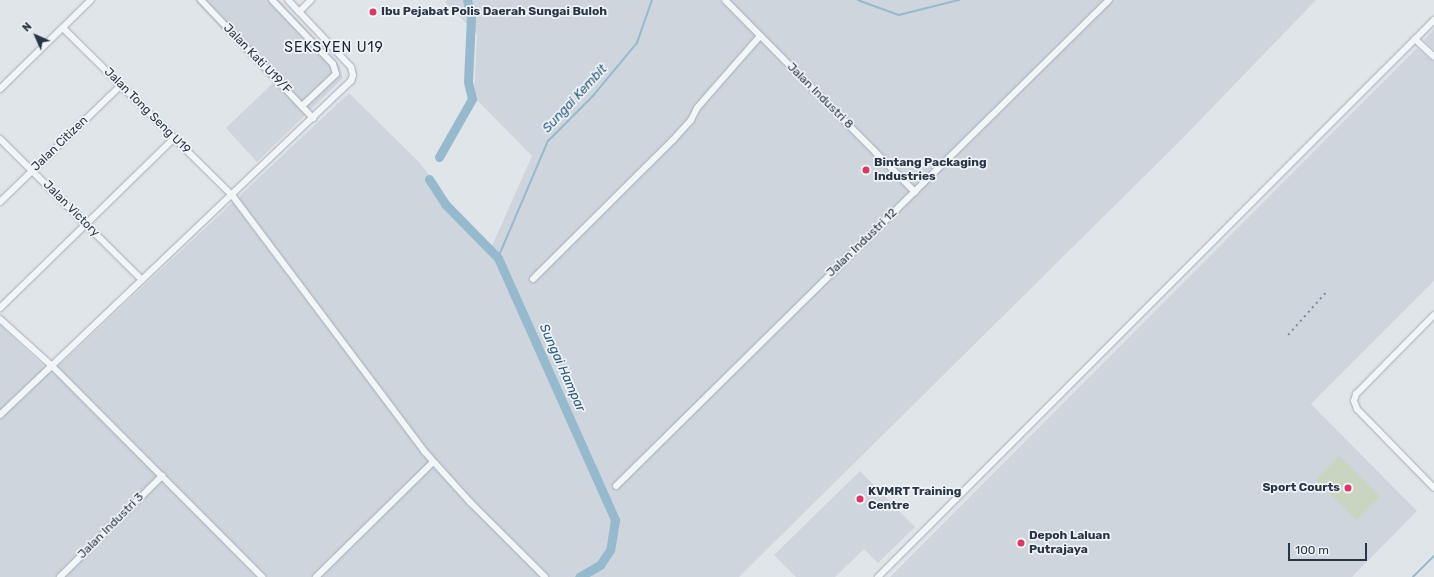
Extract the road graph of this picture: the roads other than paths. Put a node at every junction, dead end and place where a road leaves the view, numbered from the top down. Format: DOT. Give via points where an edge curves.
graph roads {
  1 [pos="91,0"];
  2 [pos="201,0"];
  3 [pos="272,0"];
  4 [pos="288,0"];
  5 [pos="311,0"];
  6 [pos="725,0"];
  7 [pos="1109,0"];
  8 [pos="299,12"];
  9 [pos="1434,20"];
  10 [pos="63,28"];
  11 [pos="760,36"];
  12 [pos="1415,39"];
  13 [pos="1434,57"];
  14 [pos="121,86"];
  15 [pos="0,89"];
  16 [pos="302,106"];
  17 [pos="313,118"];
  18 [pos="174,138"];
  19 [pos="0,139"];
  20 [pos="32,171"];
  21 [pos="915,192"];
  22 [pos="232,195"];
  23 [pos="0,202"];
  24 [pos="86,224"];
  25 [pos="142,280"];
  26 [pos="533,280"];
  27 [pos="0,308"];
  28 [pos="1434,315"];
  29 [pos="0,319"];
  30 [pos="52,366"];
  31 [pos="0,415"];
  32 [pos="433,462"];
  33 [pos="162,476"];
  34 [pos="616,486"];
  35 [pos="1434,488"];
  36 [pos="60,577"];
  37 [pos="262,577"];
  38 [pos="316,577"];
  39 [pos="546,577"];
  40 [pos="878,577"];
  1 -- 10 [label="street"];
  2 -- 16 [label="street, Jalan Kati U19/F"];
  3 -- 16 [label="street" via="334,64 336,74"];
  4 -- 8 [label="street"];
  5 -- 8 [label="street"];
  6 -- 11 [label="street, Jalan Industri 8"];
  7 -- 21 [label="street, Jalan Industri 12"];
  8 -- 17 [label="street" via="351,67 353,75 347,86"];
  9 -- 12 [label="street"];
  10 -- 14 [label="street, Jalan Tong Seng U19"];
  10 -- 15 [label="street"];
  11 -- 21 [label="street, Jalan Industri 8"];
  11 -- 26 [label="street" via="702,102 682,130"];
  12 -- 13 [label="street"];
  12 -- 40 [label="street"];
  14 -- 18 [label="street, Jalan Tong Seng U19"];
  14 -- 20 [label="street, Jalan Citizen"];
  16 -- 17 [label="street, Jalan Kati U19/F"];
  17 -- 22 [label="street"];
  18 -- 22 [label="street, Jalan Tong Seng U19"];
  18 -- 24 [label="street"];
  19 -- 20 [label="street, Jalan Victory"];
  20 -- 23 [label="street, Jalan Citizen"];
  20 -- 24 [label="street, Jalan Victory"];
  21 -- 34 [label="street, Jalan Industri 12"];
  22 -- 25 [label="street"];
  22 -- 32 [label="street, Jalan Tong Seng U19"];
  24 -- 25 [label="street, Jalan Victory"];
  24 -- 27 [label="street"];
  25 -- 30 [label="street"];
  28 -- 35 [label="street" via="1356,394 1354,401 1357,409"];
  29 -- 30 [label="street"];
  30 -- 31 [label="street"];
  30 -- 33 [label="street"];
  32 -- 38 [label="street"];
  32 -- 39 [label="street, Jalan Tong Seng U19"];
  33 -- 36 [label="street, Jalan Industri 3"];
  33 -- 37 [label="street"];
}
